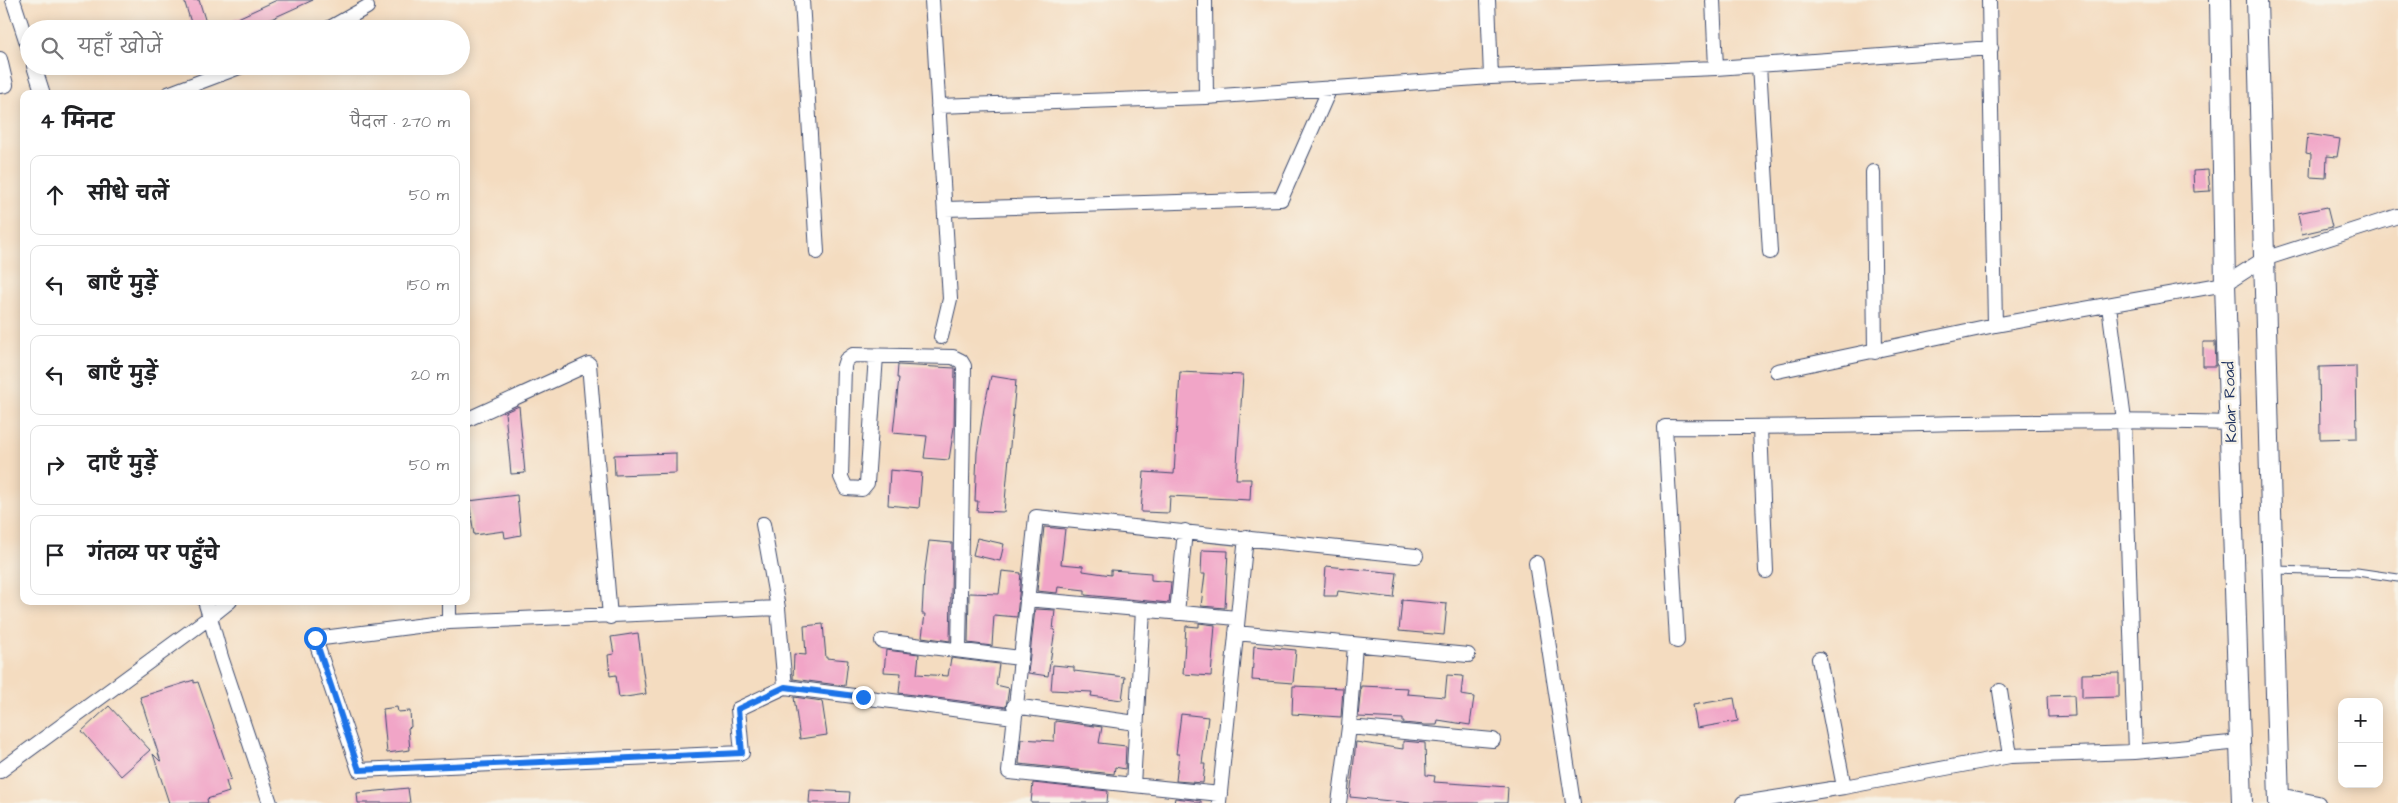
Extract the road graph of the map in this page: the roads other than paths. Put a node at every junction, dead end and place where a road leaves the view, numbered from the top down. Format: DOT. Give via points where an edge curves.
graph roads {
  1 [pos="13,0"];
  2 [pos="802,0"];
  3 [pos="932,0"];
  4 [pos="1204,0"];
  5 [pos="1488,0"];
  6 [pos="1713,0"];
  7 [pos="1989,0"];
  8 [pos="2220,0"];
  9 [pos="2257,0"];
  10 [pos="367,8"];
  11 [pos="345,20"];
  12 [pos="20,21"];
  13 [pos="1991,48"];
  14 [pos="0,59"];
  15 [pos="1760,65"];
  16 [pos="1716,68"];
  17 [pos="37,75"];
  18 [pos="218,75"];
  19 [pos="1491,77"];
  20 [pos="0,86"];
  21 [pos="1330,88"];
  22 [pos="42,90"];
  23 [pos="179,90"];
  24 [pos="1206,97"];
  25 [pos="938,106"];
  26 [pos="1873,172"];
  27 [pos="944,209"];
  28 [pos="2398,216"];
  29 [pos="817,252"];
  30 [pos="1770,252"];
  31 [pos="2264,259"];
  32 [pos="2225,284"];
  33 [pos="2109,306"];
  34 [pos="1995,325"];
  35 [pos="941,338"];
  36 [pos="1875,352"];
  37 [pos="876,356"];
  38 [pos="1777,371"];
  39 [pos="470,418"];
  40 [pos="2124,420"];
  41 [pos="2230,423"];
  42 [pos="1760,428"];
  43 [pos="763,524"];
  44 [pos="1185,531"];
  45 [pos="1246,537"];
  46 [pos="1416,556"];
  47 [pos="1536,563"];
  48 [pos="2273,570"];
  49 [pos="1766,571"];
  50 [pos="2398,578"];
  51 [pos="1027,599"];
  52 [pos="207,605"];
  53 [pos="225,605"];
  54 [pos="449,605"];
  55 [pos="778,608"];
  56 [pos="1143,610"];
  57 [pos="1177,613"];
  58 [pos="610,617"];
  59 [pos="210,618"];
  60 [pos="1237,618"];
  61 [pos="450,622"];
  62 [pos="1236,633"];
  63 [pos="882,641"];
  64 [pos="1677,641"];
  65 [pos="1355,645"];
  66 [pos="960,650"];
  67 [pos="1468,655"];
  68 [pos="1020,658"];
  69 [pos="1819,659"];
  70 [pos="785,687"];
  71 [pos="2000,691"];
  72 [pos="1014,711"];
  73 [pos="1136,723"];
  74 [pos="1349,728"];
  75 [pos="1493,740"];
  76 [pos="2240,742"];
  77 [pos="2135,752"];
  78 [pos="2010,756"];
  79 [pos="0,771"];
  80 [pos="1133,785"];
  81 [pos="1844,787"];
  82 [pos="1220,798"];
  83 [pos="2279,799"];
  84 [pos="270,803"];
  85 [pos="1339,803"];
  86 [pos="1574,803"];
  87 [pos="1742,803"];
  88 [pos="2242,803"];
  89 [pos="2318,803"];
  1 -- 12 [label="street"];
  2 -- 29 [label="street"];
  3 -- 25 [label="street"];
  4 -- 24 [label="street"];
  5 -- 19 [label="street"];
  6 -- 16 [label="street"];
  7 -- 13 [label="street"];
  8 -- 32 [label="main road, Kolar Road"];
  9 -- 31 [label="main road"];
  10 -- 11 [label="street"];
  13 -- 15 [label="street"];
  13 -- 34 [label="street"];
  14 -- 20 [label="street" via="6,85"];
  15 -- 16 [label="street"];
  15 -- 30 [label="street"];
  16 -- 19 [label="street"];
  17 -- 22 [label="street"];
  18 -- 23 [label="street"];
  19 -- 21 [label="street"];
  21 -- 24 [label="street"];
  21 -- 27 [label="street" via="1282,199"];
  24 -- 25 [label="street"];
  25 -- 27 [label="street"];
  26 -- 36 [label="street"];
  27 -- 35 [label="street" via="950,299"];
  28 -- 31 [label="street"];
  31 -- 32 [label="street"];
  31 -- 48 [label="main road"];
  32 -- 33 [label="street"];
  32 -- 41 [label="main road, Kolar Road"];
  33 -- 34 [label="street"];
  33 -- 40 [label="street"];
  34 -- 36 [label="street"];
  36 -- 38 [label="street"];
  37 -- 37 [label="street" via="867,483 855,491 846,488 841,477 844,366 853,355"];
  37 -- 66 [label="street" via="953,357 964,366"];
  39 -- 58 [label="street" via="589,364"];
  40 -- 41 [label="street"];
  40 -- 42 [label="street"];
  40 -- 77 [label="street"];
  41 -- 76 [label="main road, Kolar Road"];
  42 -- 49 [label="street"];
  42 -- 64 [label="street" via="1665,427"];
  43 -- 55 [label="street"];
  44 -- 45 [label="street"];
  44 -- 51 [label="street" via="1036,517"];
  44 -- 57 [label="street"];
  45 -- 46 [label="street"];
  45 -- 60 [label="street"];
  47 -- 86 [label="street"];
  48 -- 50 [label="lane" via="2357,572"];
  48 -- 83 [label="main road"];
  51 -- 56 [label="street"];
  51 -- 68 [label="street"];
  52 -- 59 [label="street"];
  53 -- 59 [label="street"];
  54 -- 61 [label="street"];
  55 -- 58 [label="street"];
  55 -- 70 [label="street"];
  56 -- 57 [label="street"];
  56 -- 73 [label="street"];
  57 -- 60 [label="street"];
  58 -- 61 [label="street"];
  59 -- 79 [label="street"];
  59 -- 84 [label="street"];
  60 -- 62 [label="street"];
  61 -- 70 [label="street" via="315,638 359,770 742,753 738,709"];
  62 -- 65 [label="street"];
  62 -- 82 [label="street"];
  63 -- 66 [label="street"];
  65 -- 67 [label="street"];
  65 -- 74 [label="street"];
  66 -- 68 [label="street"];
  68 -- 72 [label="street"];
  69 -- 81 [label="street"];
  70 -- 72 [label="street"];
  71 -- 78 [label="street"];
  72 -- 73 [label="street"];
  72 -- 80 [label="street" via="1009,772"];
  73 -- 80 [label="street"];
  74 -- 75 [label="street"];
  74 -- 85 [label="street"];
  76 -- 77 [label="street"];
  76 -- 88 [label="main road, Kolar Road"];
  77 -- 78 [label="street"];
  78 -- 81 [label="street"];
  80 -- 82 [label="street"];
  81 -- 87 [label="street"];
  83 -- 89 [label="street"];
}
